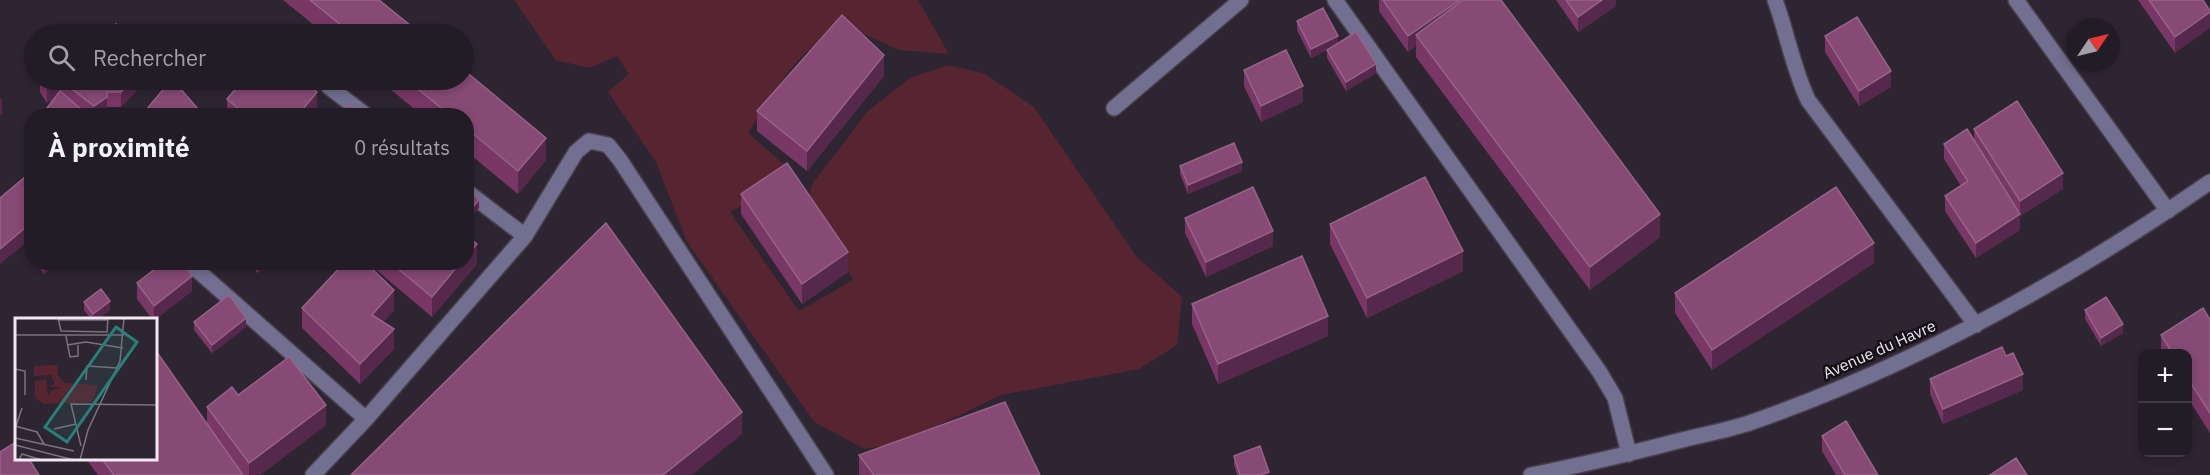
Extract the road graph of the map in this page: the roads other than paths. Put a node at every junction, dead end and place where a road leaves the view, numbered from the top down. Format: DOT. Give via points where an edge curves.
graph roads {
  1 [pos="1241,0"];
  2 [pos="1335,0"];
  3 [pos="1775,0"];
  4 [pos="2016,0"];
  5 [pos="333,90"];
  6 [pos="357,108"];
  7 [pos="1114,108"];
  8 [pos="2210,182"];
  9 [pos="474,197"];
  10 [pos="2168,212"];
  11 [pos="525,236"];
  12 [pos="197,270"];
  13 [pos="1977,325"];
  14 [pos="366,418"];
  15 [pos="1629,454"];
  16 [pos="314,475"];
  17 [pos="826,475"];
  18 [pos="1532,475"];
  1 -- 7 [label="street"];
  2 -- 15 [label="street" via="1599,371 1615,398"];
  3 -- 13 [label="street" via="1808,100"];
  4 -- 10 [label="street"];
  5 -- 6 [label="street"];
  8 -- 10 [label="street, Avenue du Havre"];
  9 -- 11 [label="street"];
  10 -- 13 [label="street, Avenue du Havre"];
  11 -- 14 [label="street"];
  11 -- 17 [label="street" via="576,152 589,141 608,145"];
  12 -- 14 [label="street"];
  13 -- 15 [label="street, Avenue du Havre" via="1847,385 1751,423"];
  14 -- 16 [label="street"];
  15 -- 18 [label="street, Avenue du Havre"];
}
